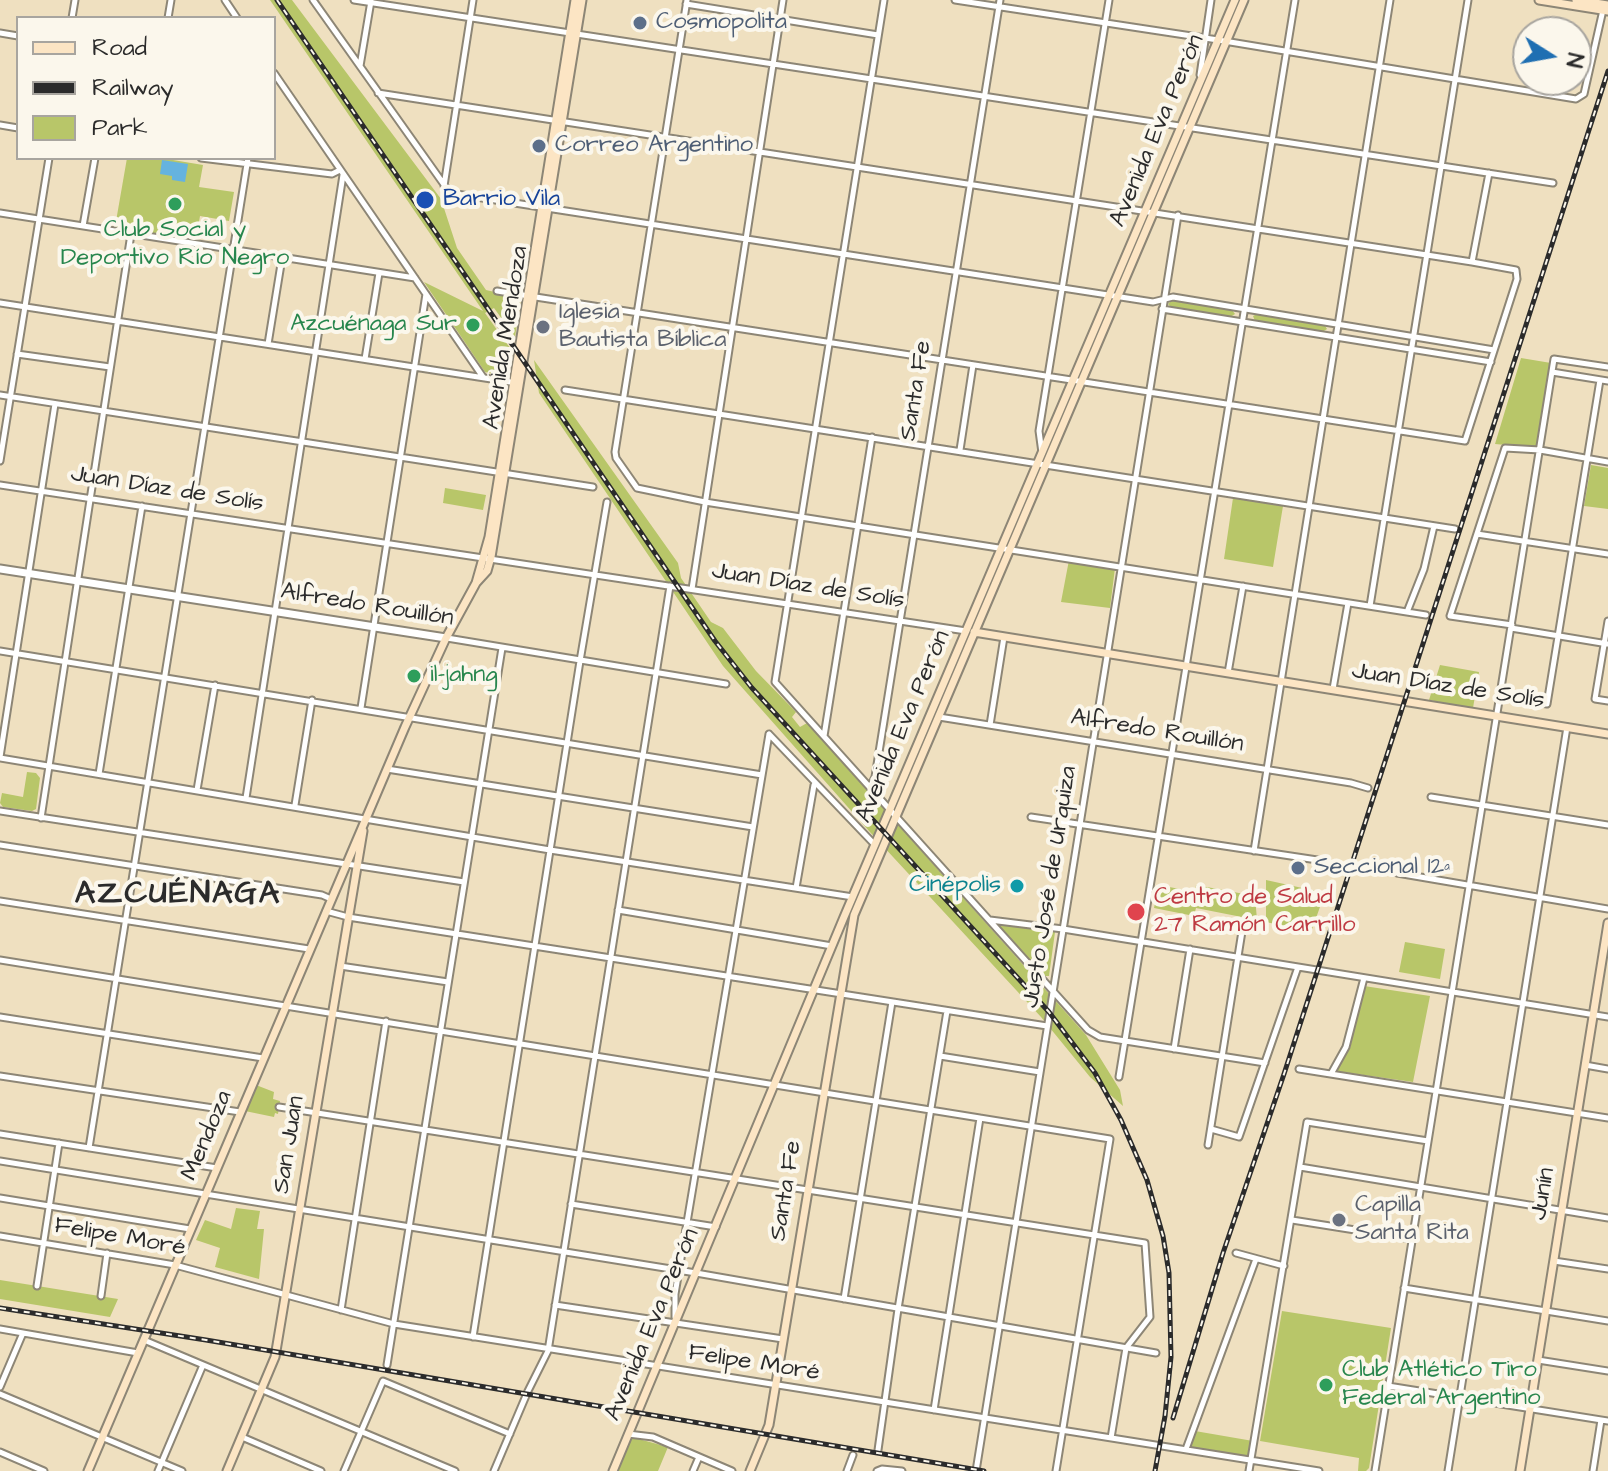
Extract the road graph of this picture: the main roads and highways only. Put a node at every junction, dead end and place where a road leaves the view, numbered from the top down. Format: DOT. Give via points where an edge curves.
graph roads {
  1 [pos="575,0"];
  2 [pos="582,0"];
  3 [pos="1235,0"];
  4 [pos="1244,0"];
  5 [pos="1539,0"];
  6 [pos="1579,2"];
  7 [pos="1607,7"];
  8 [pos="573,34"];
  9 [pos="1222,40"];
  10 [pos="1186,127"];
  11 [pos="1150,211"];
  12 [pos="1078,382"];
  13 [pos="1043,460"];
  14 [pos="966,631"];
  15 [pos="976,633"];
  16 [pos="1608,734"];
  17 [pos="893,813"];
  18 [pos="365,817"];
  19 [pos="854,915"];
  20 [pos="1608,923"];
  21 [pos="1605,962"];
  22 [pos="88,1471"];
  23 [pos="227,1471"];
  24 [pos="613,1471"];
  25 [pos="750,1471"];
  26 [pos="1520,1471"];
  1 -- 8 [label="main road, Avenida Mendoza"];
  2 -- 8 [label="main road, Avenida Mendoza"];
  3 -- 9 [label="main road, Avenida Eva Perón"];
  4 -- 9 [label="main road, Avenida Eva Perón"];
  5 -- 6 [label="main road"];
  6 -- 7 [label="main road"];
  8 -- 18 [label="main road, Avenida Mendoza" via="487,571 446,638"];
  9 -- 10 [label="main road, Avenida Eva Perón"];
  9 -- 10 [label="main road, Avenida Eva Perón" via="1199,84"];
  10 -- 11 [label="main road, Avenida Eva Perón"];
  11 -- 12 [label="main road, Avenida Eva Perón" via="1110,295"];
  11 -- 12 [label="main road, Avenida Eva Perón" via="1119,297"];
  12 -- 13 [label="main road, Avenida Eva Perón"];
  13 -- 14 [label="main road, Avenida Eva Perón"];
  13 -- 15 [label="main road, Avenida Eva Perón"];
  14 -- 15 [label="main road, Juan Díaz de Solís"];
  14 -- 17 [label="main road, Avenida Eva Perón"];
  15 -- 16 [label="main road, Juan Díaz de Solís"];
  15 -- 17 [label="main road, Avenida Eva Perón"];
  17 -- 19 [label="main road, Avenida Eva Perón"];
  17 -- 24 [label="main road, Avenida Eva Perón" via="832,946"];
  18 -- 22 [label="main road, Mendoza"];
  18 -- 23 [label="main road, San Juan" via="275,1357"];
  19 -- 25 [label="main road, Santa Fe" via="769,1425"];
  20 -- 21 [label="main road, Junín"];
  21 -- 26 [label="main road, Junín"];
}
